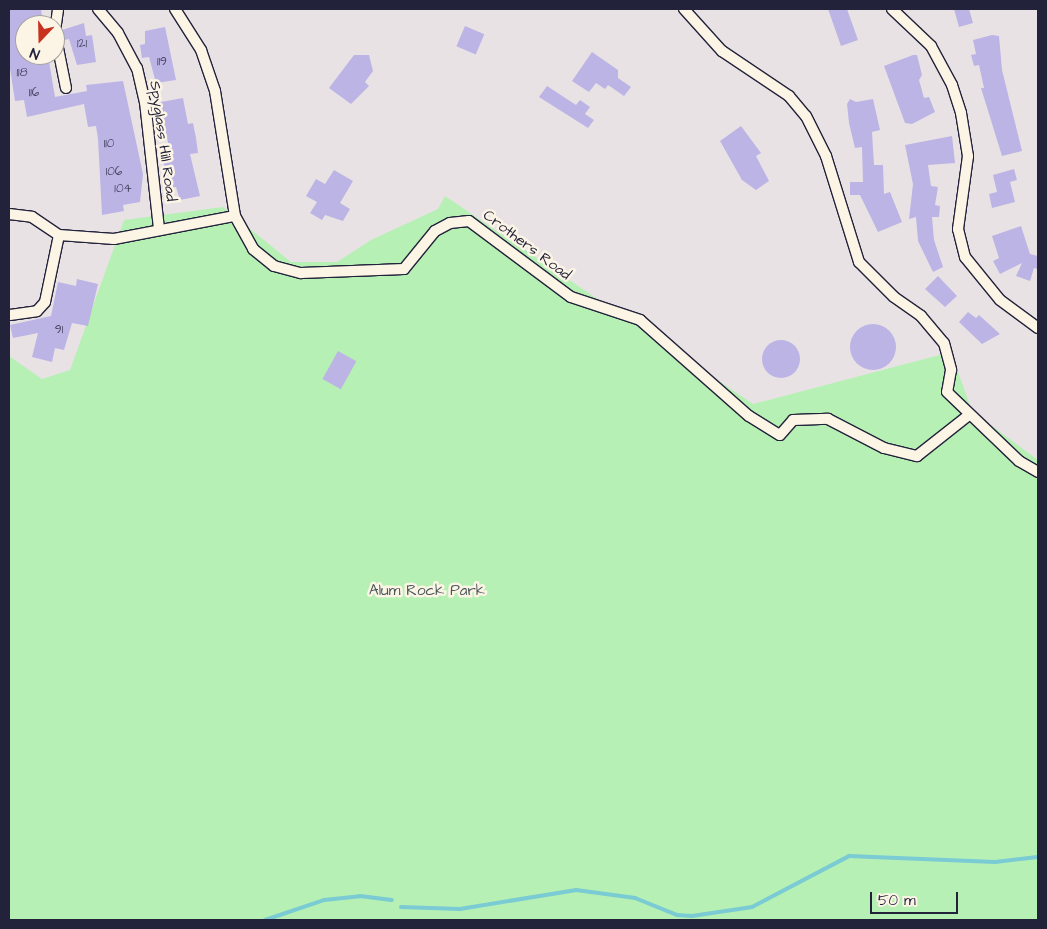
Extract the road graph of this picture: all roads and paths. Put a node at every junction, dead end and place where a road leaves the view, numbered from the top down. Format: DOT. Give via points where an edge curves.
graph roads {
  1 [pos="98,9"];
  2 [pos="175,9"];
  3 [pos="684,9"];
  4 [pos="892,9"];
  5 [pos="61,65"];
  6 [pos="66,88"];
  7 [pos="9,214"];
  8 [pos="235,216"];
  9 [pos="159,229"];
  10 [pos="58,235"];
  11 [pos="10,315"];
  12 [pos="1038,328"];
  13 [pos="968,415"];
  14 [pos="1038,472"];
  1 -- 9 [label="street, Spyglass Hill Road" via="118,33 137,68 145,102"];
  2 -- 8 [label="street, Crothers Road" via="200,50 215,91"];
  3 -- 13 [label="street" via="722,51 789,96 806,116 826,156 859,262 887,292 921,316 944,343 952,370 947,392"];
  4 -- 12 [label="street" via="931,46 952,85 961,113 968,156 958,229 965,257 1000,300"];
  5 -- 6 [label="street"];
  7 -- 10 [label="street" via="32,217"];
  8 -- 9 [label="street"];
  8 -- 13 [label="street, Crothers Road" via="253,249 274,266 300,274 404,270 435,231 450,222 469,221 571,297 640,320 749,416 780,435 793,420 828,419 884,448 917,456"];
  9 -- 10 [label="street" via="114,239"];
  10 -- 11 [label="street" via="45,302 37,310"];
  13 -- 14 [label="street" via="1018,461"];
}
